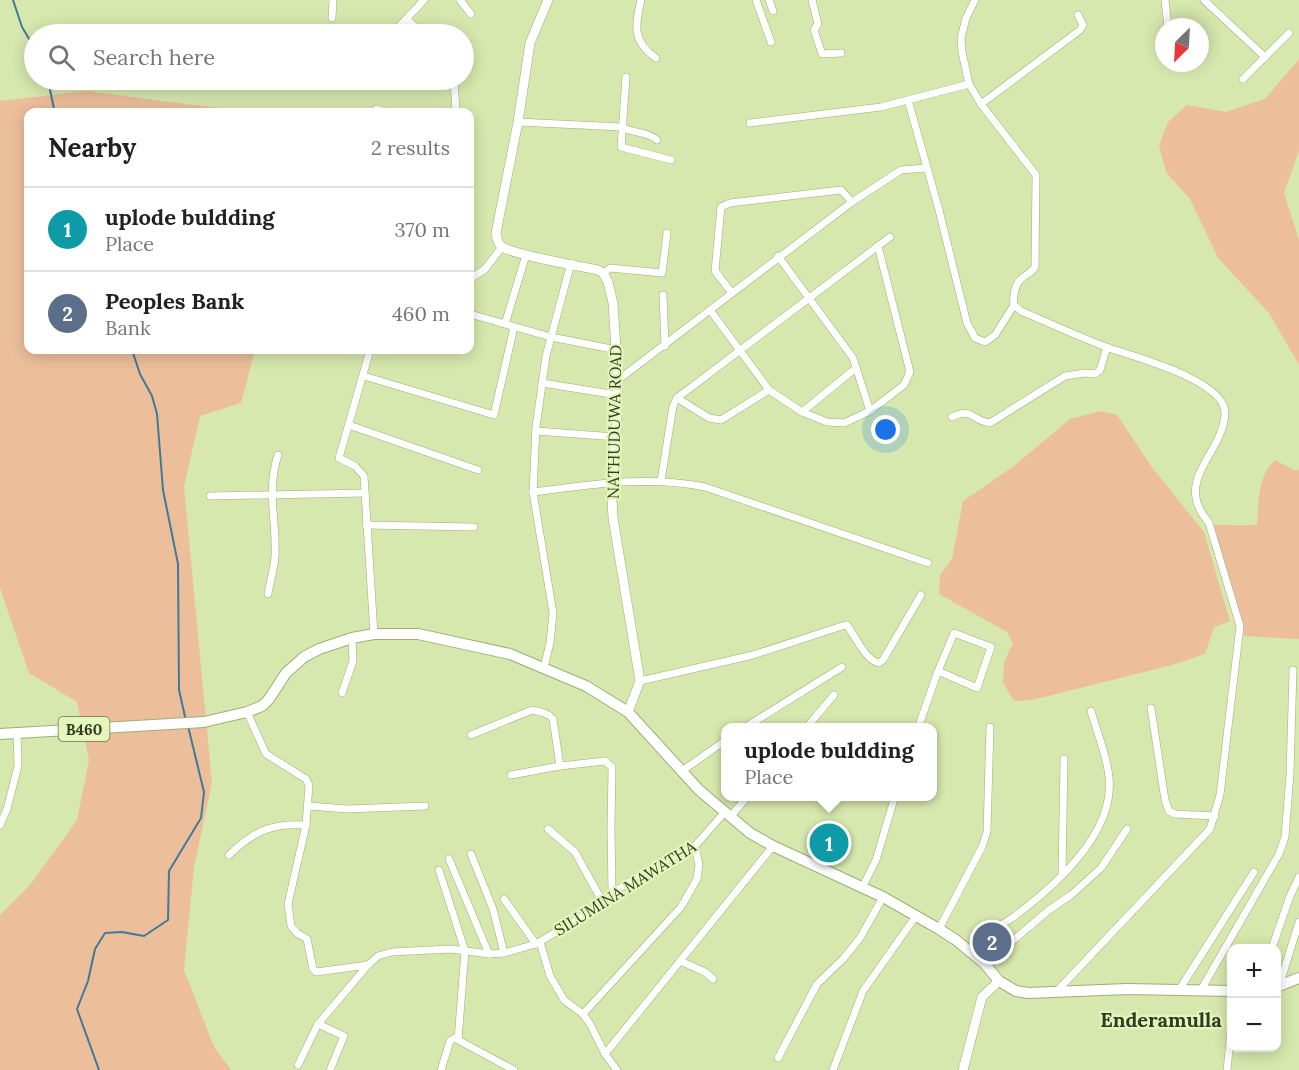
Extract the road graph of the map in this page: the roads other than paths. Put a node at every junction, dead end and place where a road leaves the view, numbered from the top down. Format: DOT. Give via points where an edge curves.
graph roads {
  1 [pos="333,0"];
  2 [pos="424,0"];
  3 [pos="460,0"];
  4 [pos="548,0"];
  5 [pos="641,0"];
  6 [pos="756,0"];
  7 [pos="769,0"];
  8 [pos="812,0"];
  9 [pos="975,0"];
  10 [pos="1165,0"];
  11 [pos="1204,0"];
  12 [pos="773,10"];
  13 [pos="471,14"];
  14 [pos="1078,15"];
  15 [pos="332,18"];
  16 [pos="1167,18"];
  17 [pos="407,20"];
  18 [pos="403,24"];
  19 [pos="411,24"];
  20 [pos="1289,33"];
  21 [pos="771,42"];
  22 [pos="841,53"];
  23 [pos="1265,57"];
  24 [pos="656,58"];
  25 [pos="626,77"];
  26 [pos="1243,79"];
  27 [pos="969,84"];
  28 [pos="455,90"];
  29 [pos="908,100"];
  30 [pos="981,104"];
  31 [pos="456,108"];
  32 [pos="518,122"];
  33 [pos="750,123"];
  34 [pos="622,127"];
  35 [pos="657,140"];
  36 [pos="671,160"];
  37 [pos="926,168"];
  38 [pos="852,202"];
  39 [pos="667,233"];
  40 [pos="890,237"];
  41 [pos="878,246"];
  42 [pos="502,247"];
  43 [pos="526,255"];
  44 [pos="778,256"];
  45 [pos="571,263"];
  46 [pos="603,273"];
  47 [pos="474,276"];
  48 [pos="732,293"];
  49 [pos="663,295"];
  50 [pos="810,298"];
  51 [pos="1014,305"];
  52 [pos="710,310"];
  53 [pos="474,315"];
  54 [pos="505,324"];
  55 [pos="514,327"];
  56 [pos="552,337"];
  57 [pos="664,346"];
  58 [pos="1107,347"];
  59 [pos="617,350"];
  60 [pos="739,352"];
  61 [pos="369,354"];
  62 [pos="856,368"];
  63 [pos="364,376"];
  64 [pos="618,380"];
  65 [pos="542,383"];
  66 [pos="769,390"];
  67 [pos="617,395"];
  68 [pos="678,398"];
  69 [pos="870,411"];
  70 [pos="802,412"];
  71 [pos="952,417"];
  72 [pos="349,425"];
  73 [pos="536,431"];
  74 [pos="616,437"];
  75 [pos="278,455"];
  76 [pos="478,470"];
  77 [pos="661,482"];
  78 [pos="611,483"];
  79 [pos="533,492"];
  80 [pos="365,493"];
  81 [pos="271,495"];
  82 [pos="210,496"];
  83 [pos="366,525"];
  84 [pos="474,527"];
  85 [pos="928,563"];
  86 [pos="268,594"];
  87 [pos="921,595"];
  88 [pos="374,634"];
  89 [pos="352,638"];
  90 [pos="544,667"];
  91 [pos="842,668"];
  92 [pos="1293,670"];
  93 [pos="938,671"];
  94 [pos="640,681"];
  95 [pos="342,693"];
  96 [pos="834,695"];
  97 [pos="1150,708"];
  98 [pos="1091,711"];
  99 [pos="247,712"];
  100 [pos="628,712"];
  101 [pos="752,723"];
  102 [pos="810,723"];
  103 [pos="920,723"];
  104 [pos="990,727"];
  105 [pos="17,732"];
  106 [pos="0,734"];
  107 [pos="471,735"];
  108 [pos="721,744"];
  109 [pos="1064,759"];
  110 [pos="560,766"];
  111 [pos="682,771"];
  112 [pos="511,775"];
  113 [pos="742,801"];
  114 [pos="894,801"];
  115 [pos="425,806"];
  116 [pos="309,807"];
  117 [pos="727,815"];
  118 [pos="1215,816"];
  119 [pos="0,825"];
  120 [pos="306,825"];
  121 [pos="549,829"];
  122 [pos="1127,829"];
  123 [pos="695,846"];
  124 [pos="773,846"];
  125 [pos="471,854"];
  126 [pos="229,855"];
  127 [pos="449,859"];
  128 [pos="439,870"];
  129 [pos="1254,872"];
  130 [pos="1062,875"];
  131 [pos="1299,877"];
  132 [pos="862,888"];
  133 [pos="612,893"];
  134 [pos="883,897"];
  135 [pos="504,898"];
  136 [pos="602,901"];
  137 [pos="916,916"];
  138 [pos="1299,922"];
  139 [pos="939,929"];
  140 [pos="538,943"];
  141 [pos="1273,944"];
  142 [pos="465,951"];
  143 [pos="969,951"];
  144 [pos="504,953"];
  145 [pos="489,954"];
  146 [pos="680,961"];
  147 [pos="985,964"];
  148 [pos="368,965"];
  149 [pos="1281,978"];
  150 [pos="713,979"];
  151 [pos="1298,980"];
  152 [pos="999,981"];
  153 [pos="1281,986"];
  154 [pos="1179,990"];
  155 [pos="1201,990"];
  156 [pos="1057,991"];
  157 [pos="1227,991"];
  158 [pos="583,1014"];
  159 [pos="318,1024"];
  160 [pos="458,1036"];
  161 [pos="1229,1052"];
  162 [pos="605,1054"];
  163 [pos="778,1058"];
  164 [pos="298,1065"];
  165 [pos="330,1070"];
  166 [pos="441,1070"];
  167 [pos="514,1070"];
  168 [pos="616,1070"];
  169 [pos="833,1070"];
  170 [pos="963,1070"];
  171 [pos="1227,1070"];
  1 -- 15 [label="street"];
  2 -- 17 [label="street"];
  3 -- 13 [label="street"];
  4 -- 32 [label="street" via="530,43"];
  5 -- 24 [label="street" via="635,27 638,39"];
  6 -- 21 [label="street"];
  7 -- 12 [label="street"];
  8 -- 22 [label="street" via="818,24 814,30 822,54"];
  9 -- 27 [label="street" via="960,38"];
  10 -- 16 [label="street"];
  11 -- 23 [label="street"];
  14 -- 30 [label="street" via="1083,25 1080,30"];
  17 -- 18 [label="street"];
  17 -- 19 [label="street"];
  20 -- 23 [label="street"];
  23 -- 26 [label="street"];
  25 -- 34 [label="street"];
  27 -- 29 [label="street"];
  27 -- 30 [label="street"];
  28 -- 31 [label="street"];
  29 -- 33 [label="street" via="881,107"];
  29 -- 37 [label="street"];
  30 -- 51 [label="street" via="1036,175 1035,267 1020,280 1013,296"];
  32 -- 34 [label="street"];
  32 -- 42 [label="street" via="498,216 496,233"];
  34 -- 35 [label="street"];
  34 -- 36 [label="street" via="621,147"];
  37 -- 38 [label="street" via="901,170"];
  37 -- 51 [label="street" via="967,323 975,338 985,342 995,335"];
  38 -- 44 [label="street"];
  38 -- 48 [label="street" via="841,190 721,207 715,272"];
  39 -- 46 [label="street" via="662,273 610,268"];
  40 -- 41 [label="street"];
  41 -- 50 [label="street"];
  41 -- 69 [label="street" via="910,372 904,385"];
  42 -- 43 [label="street"];
  42 -- 47 [label="street"];
  43 -- 45 [label="street"];
  43 -- 54 [label="street"];
  44 -- 48 [label="street"];
  44 -- 50 [label="street"];
  45 -- 46 [label="street"];
  45 -- 56 [label="street"];
  46 -- 59 [label="street, NATHUDUWA ROAD" via="613,303"];
  48 -- 52 [label="street"];
  49 -- 57 [label="street"];
  50 -- 60 [label="street"];
  50 -- 62 [label="street" via="853,357"];
  51 -- 58 [label="street"];
  52 -- 57 [label="street"];
  52 -- 60 [label="street"];
  53 -- 54 [label="street"];
  54 -- 55 [label="street"];
  55 -- 56 [label="street"];
  55 -- 63 [label="street" via="494,415"];
  56 -- 59 [label="street"];
  56 -- 65 [label="street"];
  57 -- 64 [label="street"];
  58 -- 71 [label="street" via="1095,374 1065,376 990,423 979,422 970,413"];
  58 -- 118 [label="street" via="1173,368 1203,386 1224,408 1218,436 1201,466 1194,494 1199,512 1209,523 1240,626"];
  59 -- 64 [label="street, NATHUDUWA ROAD"];
  60 -- 66 [label="street"];
  60 -- 68 [label="street"];
  61 -- 63 [label="street"];
  62 -- 69 [label="street"];
  62 -- 70 [label="street"];
  63 -- 72 [label="street"];
  64 -- 67 [label="street, NATHUDUWA ROAD"];
  65 -- 67 [label="street"];
  65 -- 73 [label="street"];
  66 -- 68 [label="street" via="720,420 709,418"];
  66 -- 70 [label="street"];
  67 -- 74 [label="street, NATHUDUWA ROAD"];
  68 -- 77 [label="street" via="673,406"];
  69 -- 70 [label="street" via="844,423 827,422"];
  72 -- 76 [label="street"];
  72 -- 80 [label="street" via="339,459 355,466 364,476"];
  73 -- 74 [label="street"];
  73 -- 79 [label="street"];
  74 -- 78 [label="street, NATHUDUWA ROAD"];
  75 -- 81 [label="street"];
  77 -- 78 [label="street"];
  77 -- 85 [label="street" via="705,487"];
  78 -- 79 [label="street"];
  78 -- 94 [label="street, NATHUDUWA ROAD" via="613,518"];
  79 -- 90 [label="street" via="554,613"];
  80 -- 81 [label="street"];
  80 -- 83 [label="street"];
  81 -- 82 [label="street"];
  81 -- 86 [label="street" via="274,557"];
  83 -- 84 [label="street"];
  83 -- 88 [label="street"];
  87 -- 94 [label="street" via="879,663 868,656 848,626 842,626 753,655"];
  88 -- 89 [label="main road, B460"];
  88 -- 90 [label="main road, B460" via="418,633 510,654"];
  89 -- 95 [label="street" via="353,661"];
  89 -- 99 [label="main road, B460" via="304,657 286,673 262,706"];
  90 -- 100 [label="main road, B460"];
  91 -- 101 [label="street"];
  92 -- 155 [label="street" via="1285,837"];
  93 -- 93 [label="street" via="977,688 991,647 954,633"];
  93 -- 103 [label="street"];
  94 -- 100 [label="street"];
  96 -- 102 [label="street"];
  97 -- 118 [label="street" via="1170,811"];
  98 -- 130 [label="street" via="1110,792 1096,834"];
  99 -- 105 [label="main road, B460" via="204,722"];
  99 -- 116 [label="street, SILUMINA MAWATHA" via="266,754 306,779"];
  100 -- 111 [label="main road, B460"];
  104 -- 139 [label="street" via="987,832"];
  105 -- 106 [label="main road, B460"];
  105 -- 119 [label="street" via="18,766"];
  107 -- 110 [label="street" via="532,710 550,715"];
  108 -- 111 [label="street"];
  109 -- 130 [label="street"];
  110 -- 112 [label="street"];
  110 -- 133 [label="street" via="605,761 612,767"];
  111 -- 117 [label="main road, B460"];
  113 -- 117 [label="street, SILUMINA MAWATHA"];
  114 -- 132 [label="street" via="876,860"];
  115 -- 116 [label="street"];
  116 -- 120 [label="street, SILUMINA MAWATHA"];
  117 -- 123 [label="street, SILUMINA MAWATHA"];
  117 -- 124 [label="main road, B460"];
  118 -- 156 [label="street" via="1210,830"];
  120 -- 126 [label="street" via="265,828"];
  120 -- 148 [label="street, SILUMINA MAWATHA" via="288,904 291,926 307,939 312,969 316,972"];
  121 -- 136 [label="street" via="575,852"];
  122 -- 147 [label="street" via="1101,867"];
  123 -- 133 [label="street, SILUMINA MAWATHA"];
  123 -- 158 [label="street" via="697,879 681,907"];
  124 -- 132 [label="main road, B460"];
  124 -- 146 [label="street"];
  125 -- 144 [label="street" via="493,909"];
  127 -- 145 [label="street"];
  128 -- 142 [label="street"];
  129 -- 154 [label="street"];
  130 -- 143 [label="street"];
  131 -- 141 [label="street"];
  132 -- 134 [label="main road, B460"];
  133 -- 136 [label="street, SILUMINA MAWATHA"];
  134 -- 137 [label="main road, B460"];
  134 -- 163 [label="street" via="860,938 817,984"];
  135 -- 140 [label="street"];
  136 -- 140 [label="street, SILUMINA MAWATHA"];
  137 -- 139 [label="main road, B460"];
  137 -- 169 [label="street" via="863,991"];
  138 -- 149 [label="street"];
  139 -- 143 [label="main road, B460"];
  140 -- 144 [label="street, SILUMINA MAWATHA"];
  140 -- 158 [label="street" via="564,1000"];
  142 -- 145 [label="street, SILUMINA MAWATHA"];
  142 -- 148 [label="street, SILUMINA MAWATHA" via="392,952 378,956"];
  142 -- 160 [label="street"];
  143 -- 147 [label="main road, B460"];
  144 -- 145 [label="street, SILUMINA MAWATHA"];
  146 -- 150 [label="street"];
  146 -- 162 [label="street"];
  147 -- 152 [label="main road, B460"];
  148 -- 159 [label="street"];
  151 -- 153 [label="main road"];
  152 -- 156 [label="main road, B460" via="1016,991"];
  152 -- 170 [label="street" via="982,997"];
  154 -- 155 [label="main road, B460"];
  154 -- 156 [label="main road, B460"];
  155 -- 157 [label="main road, B460"];
  158 -- 162 [label="street"];
  159 -- 164 [label="street"];
  159 -- 165 [label="street" via="344,1036"];
  160 -- 166 [label="street" via="450,1041"];
  160 -- 167 [label="street" via="458,1040"];
  161 -- 171 [label="street"];
  162 -- 168 [label="street"];
}
